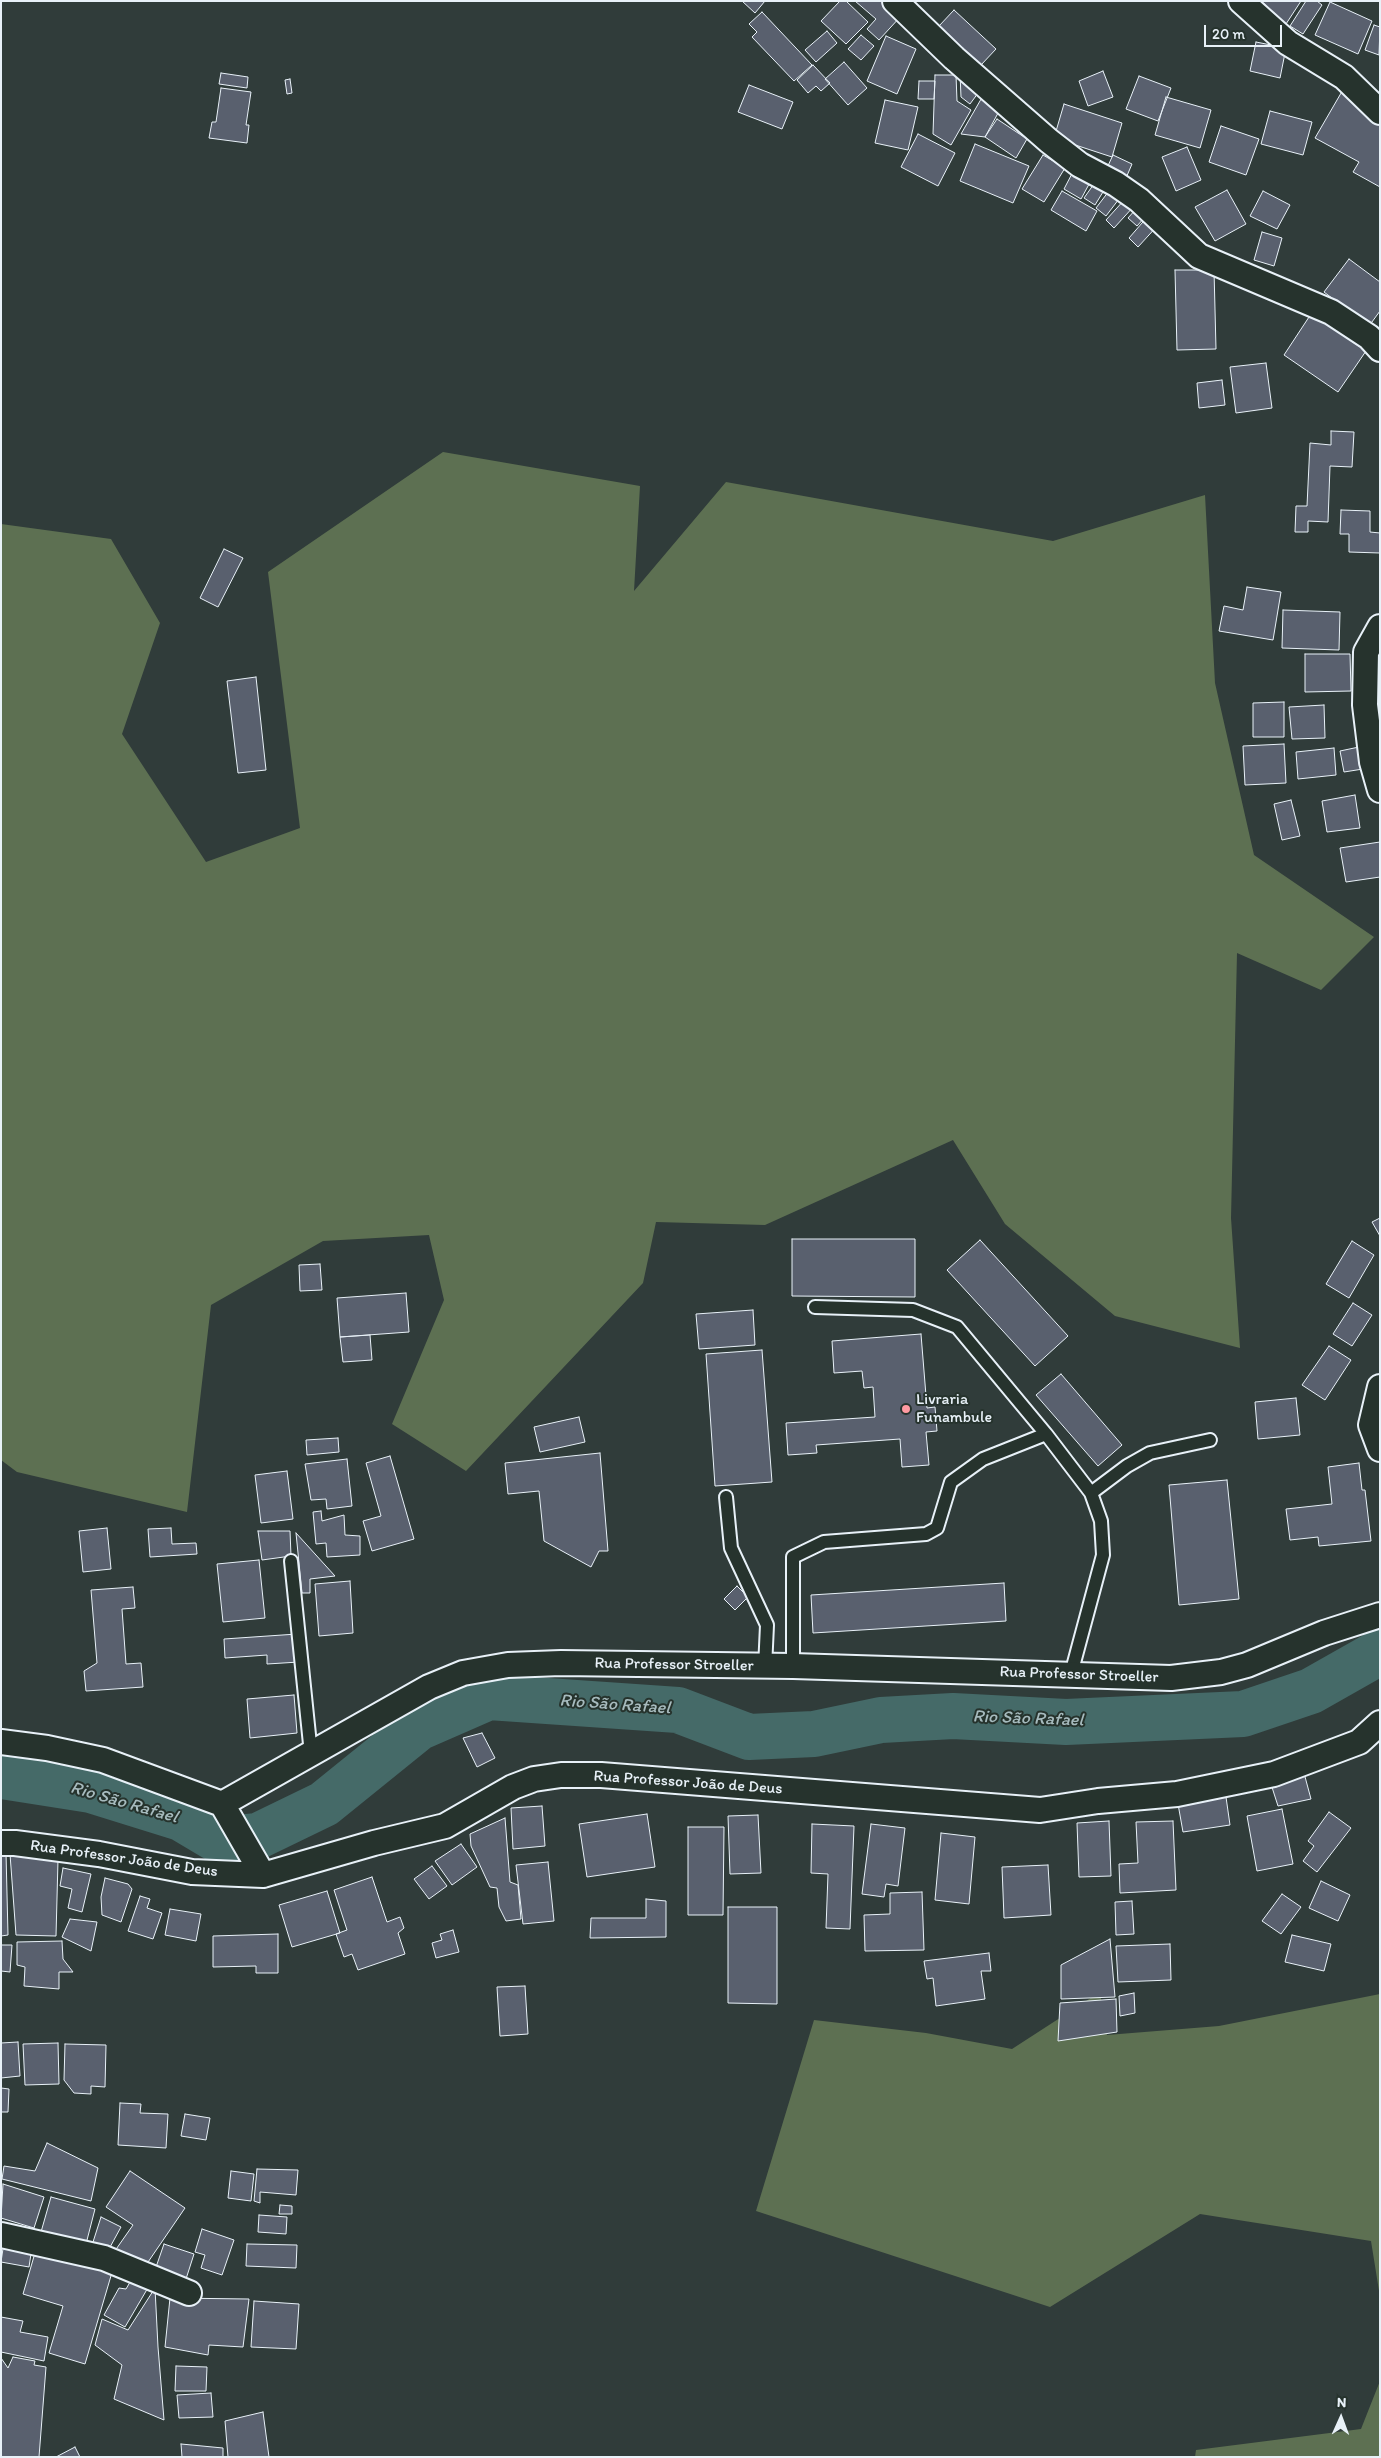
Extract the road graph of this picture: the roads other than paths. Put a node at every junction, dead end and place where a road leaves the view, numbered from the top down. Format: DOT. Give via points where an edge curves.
graph roads {
  1 [pos="895,1"];
  2 [pos="1241,1"];
  3 [pos="1380,112"];
  4 [pos="1380,349"];
  5 [pos="1380,627"];
  6 [pos="1380,790"];
  7 [pos="815,1307"];
  8 [pos="1380,1388"];
  9 [pos="1046,1434"];
  10 [pos="1210,1440"];
  11 [pos="1380,1450"];
  12 [pos="1091,1493"];
  13 [pos="726,1497"];
  14 [pos="291,1561"];
  15 [pos="1380,1615"];
  16 [pos="793,1666"];
  17 [pos="765,1668"];
  18 [pos="1071,1674"];
  19 [pos="1380,1723"];
  20 [pos="1,1742"];
  21 [pos="311,1754"];
  22 [pos="222,1804"];
  23 [pos="1,1843"];
  24 [pos="263,1875"];
  25 [pos="1,2236"];
  26 [pos="189,2293"];
  1 -- 4 [label="street" via="1049,141 1139,200 1200,256 1330,312 1369,337"];
  2 -- 3 [label="street" via="1288,43 1344,77"];
  5 -- 6 [label="street" via="1366,652 1365,705 1372,762"];
  7 -- 9 [label="lane" via="913,1310 957,1327"];
  8 -- 11 [label="street" via="1371,1425"];
  9 -- 12 [label="lane"];
  9 -- 16 [label="lane" via="983,1459 951,1482 937,1528 926,1534 824,1542 793,1557"];
  10 -- 12 [label="lane" via="1150,1454"];
  12 -- 18 [label="lane" via="1101,1521 1103,1555"];
  13 -- 17 [label="lane" via="731,1548 766,1625"];
  14 -- 21 [label="lane"];
  15 -- 18 [label="street, Rua Professor Stroeller" via="1221,1672 1172,1678"];
  16 -- 17 [label="street, Rua Professor Stroeller"];
  16 -- 18 [label="street, Rua Professor Stroeller"];
  17 -- 21 [label="street, Rua Professor Stroeller" via="561,1663 508,1665 462,1673 429,1687"];
  19 -- 24 [label="street, Rua Professor João de Deus" via="1359,1742 1274,1774 1177,1794 1040,1810 601,1775 561,1775 534,1779 513,1787 445,1826"];
  20 -- 22 [label="street" via="103,1760"];
  21 -- 22 [label="street, Rua Professor Stroeller"];
  22 -- 24 [label="street"];
  23 -- 24 [label="street, Rua Professor João de Deus" via="99,1854 192,1872"];
  25 -- 26 [label="street" via="104,2258"];
}
